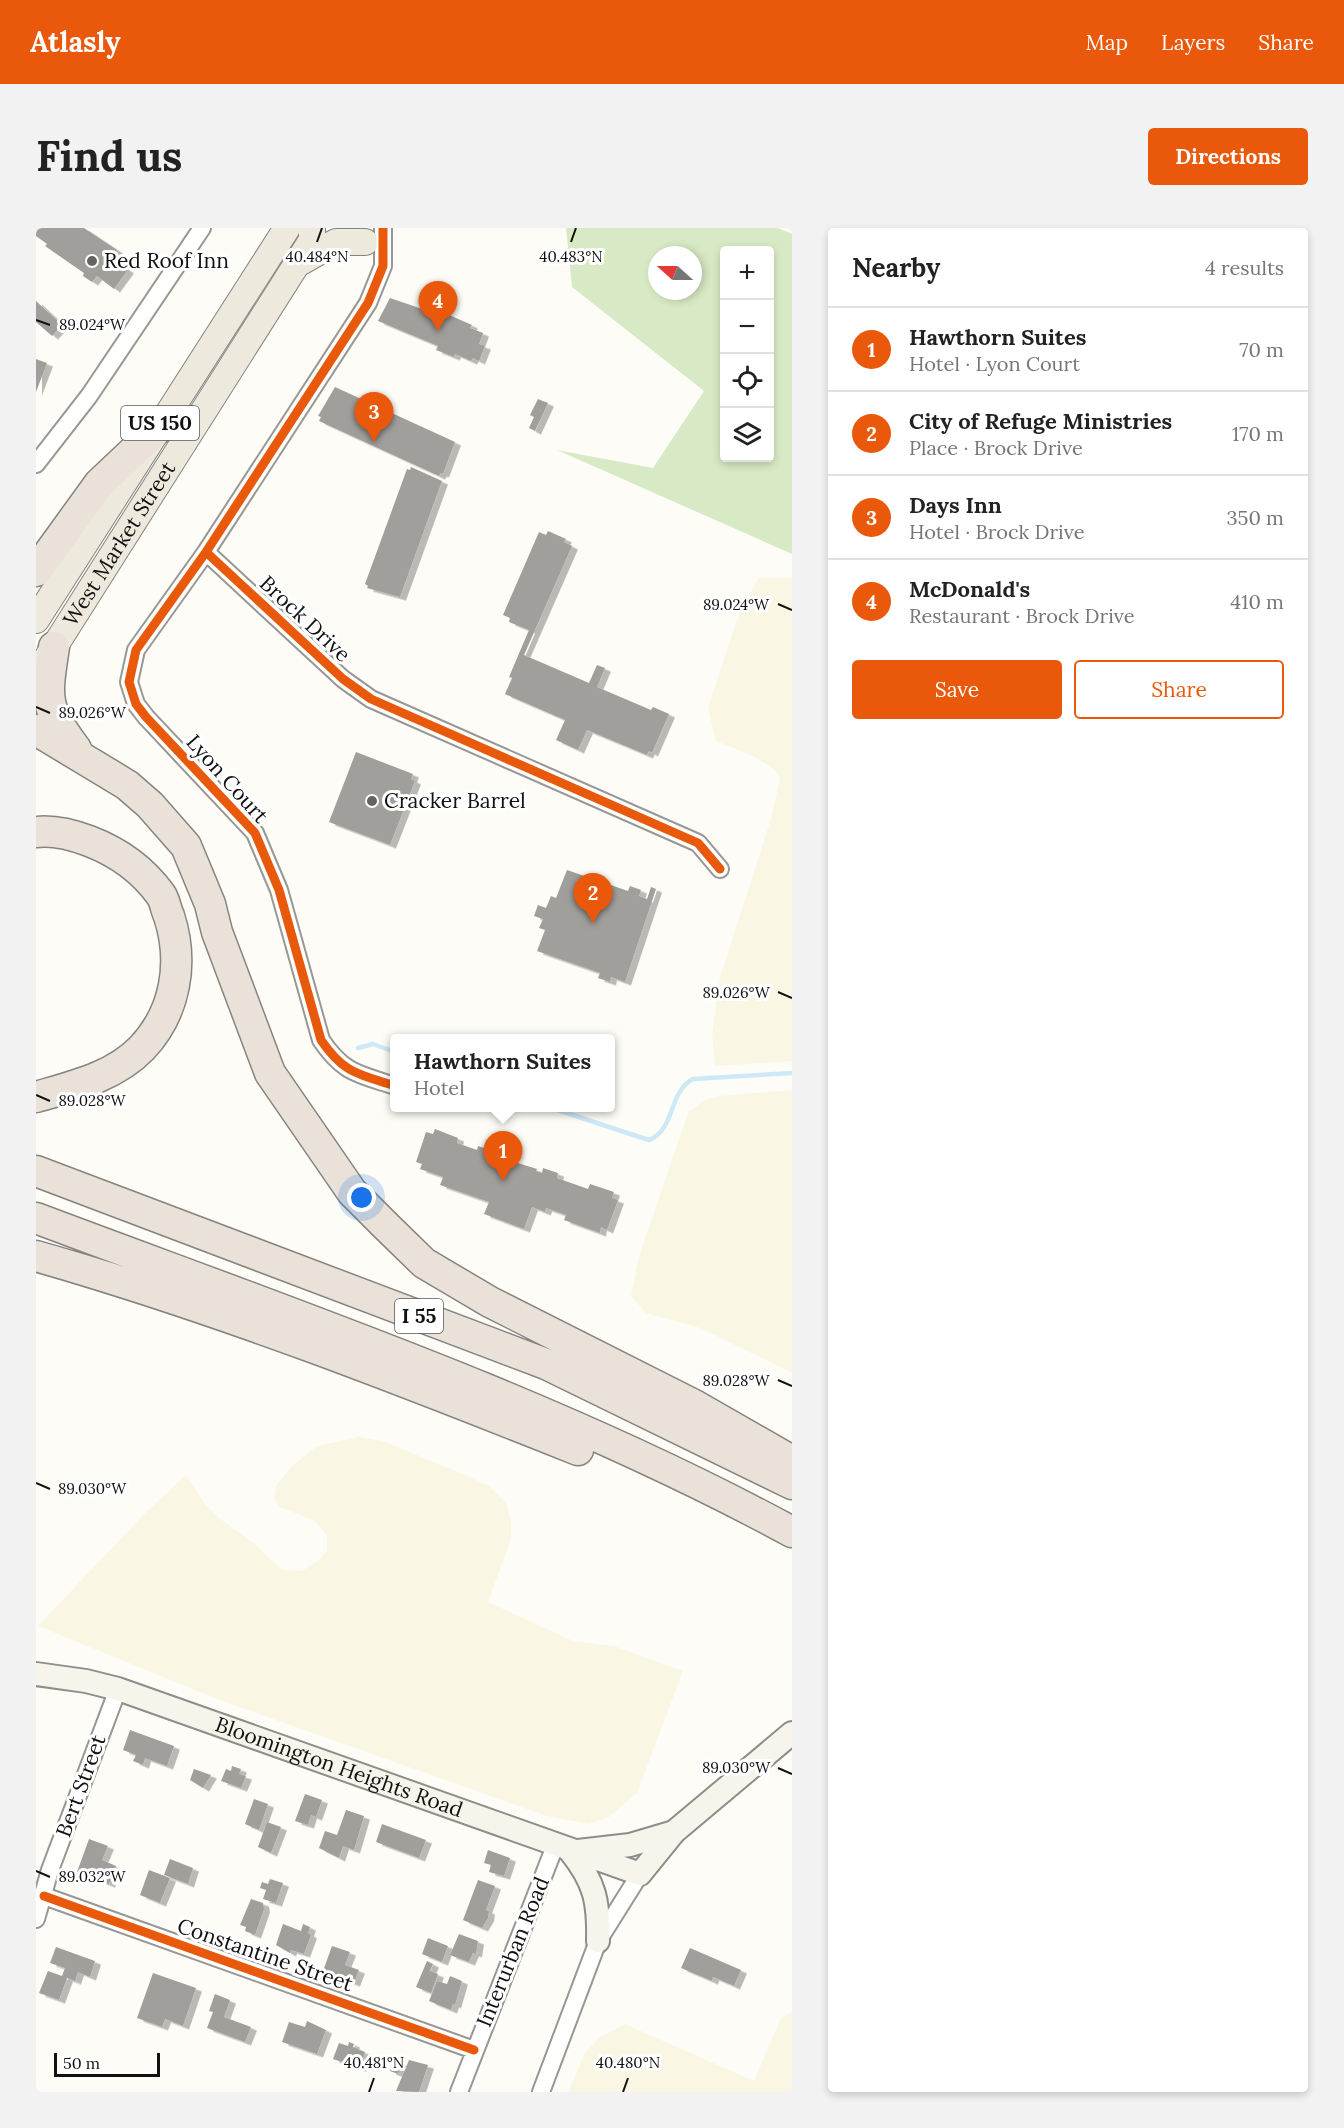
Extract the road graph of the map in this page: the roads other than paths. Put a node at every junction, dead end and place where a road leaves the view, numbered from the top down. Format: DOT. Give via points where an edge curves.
graph roads {
  1 [pos="202,228"];
  2 [pos="287,228"];
  3 [pos="312,228"];
  4 [pos="343,228"];
  5 [pos="377,239"];
  6 [pos="296,264"];
  7 [pos="155,431"];
  8 [pos="39,457"];
  9 [pos="206,552"];
  10 [pos="36,572"];
  11 [pos="36,620"];
  12 [pos="54,647"];
  13 [pos="36,675"];
  14 [pos="36,730"];
  15 [pos="82,756"];
  16 [pos="36,832"];
  17 [pos="720,869"];
  18 [pos="390,1084"];
  19 [pos="36,1097"];
  20 [pos="36,1171"];
  21 [pos="36,1218"];
  22 [pos="36,1256"];
  23 [pos="792,1461"];
  24 [pos="669,1471"];
  25 [pos="792,1484"];
  26 [pos="792,1532"];
  27 [pos="36,1674"];
  28 [pos="117,1689"];
  29 [pos="792,1732"];
  30 [pos="674,1832"];
  31 [pos="563,1849"];
  32 [pos="640,1874"];
  33 [pos="44,1896"];
  34 [pos="36,1919"];
  35 [pos="598,1941"];
  36 [pos="474,2050"];
  37 [pos="459,2092"];
  38 [pos="541,2092"];
  1 -- 8 [label="street" via="89,396"];
  2 -- 7 [label="main road, West Market Street / US 150"];
  3 -- 6 [label="main road, West Market Street / US 150" via="312,240"];
  4 -- 5 [label="street"];
  5 -- 6 [label="main road" via="336,242"];
  5 -- 9 [label="street" via="384,257 381,278 368,303"];
  6 -- 12 [label="main road, West Market Street / US 150"];
  7 -- 10 [label="highway" via="99,484"];
  7 -- 11 [label="main road, West Market Street / US 150"];
  9 -- 17 [label="street, Brock Drive" via="343,679 371,699 699,843"];
  9 -- 18 [label="street, Lyon Court" via="136,650 129,682 136,704 255,833 279,890 321,1040 332,1057 346,1070"];
  12 -- 13 [label="main road, West Market Street / US 150"];
  12 -- 15 [label="highway" via="48,701 54,720"];
  14 -- 15 [label="highway"];
  15 -- 23 [label="highway" via="127,785 186,846 270,1073 352,1192 386,1226 424,1263 490,1302 686,1401"];
  16 -- 19 [label="highway" via="81,838 107,848 136,867 162,897 175,936 176,965 173,995 161,1023 142,1048 98,1078"];
  20 -- 25 [label="highway, I 55" via="546,1364"];
  21 -- 24 [label="highway, I 55" via="385,1349 530,1407"];
  22 -- 24 [label="highway" via="122,1281 367,1365 624,1468"];
  24 -- 26 [label="highway, I 55"];
  27 -- 28 [label="main road, Bloomington Heights Road"];
  28 -- 31 [label="main road, Bloomington Heights Road"];
  28 -- 33 [label="street, Bert Street"];
  29 -- 30 [label="main road"];
  30 -- 31 [label="main road" via="630,1845"];
  30 -- 32 [label="main road"];
  31 -- 32 [label="main road, Bloomington Heights Road"];
  31 -- 35 [label="main road" via="585,1870 596,1893"];
  31 -- 36 [label="street, Interurban Road"];
  32 -- 35 [label="street"];
  33 -- 34 [label="street, Bert Street"];
  33 -- 36 [label="street, Constantine Street"];
  35 -- 38 [label="street"];
  36 -- 37 [label="street, Interurban Road"];
}
